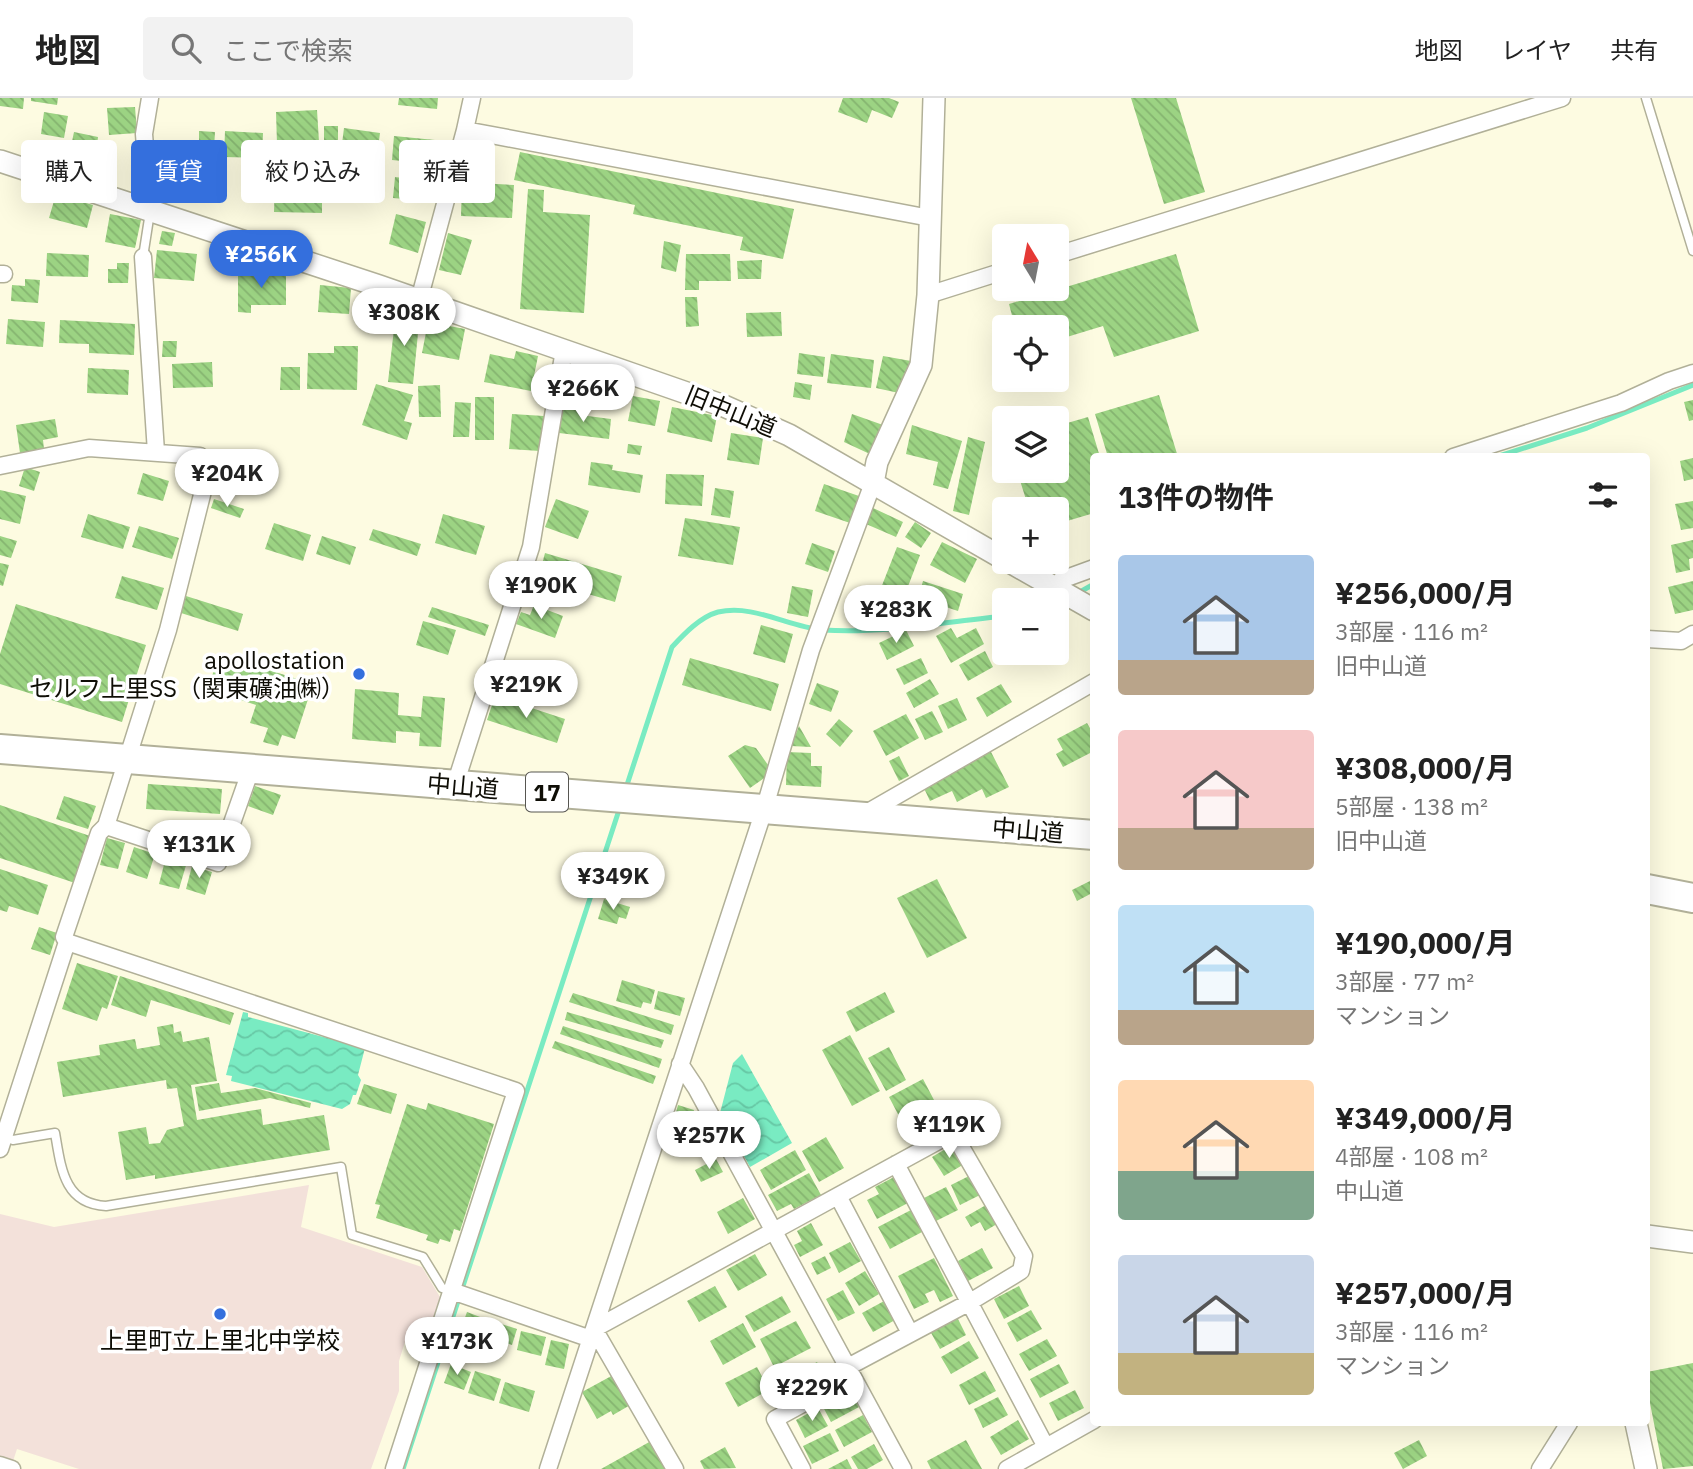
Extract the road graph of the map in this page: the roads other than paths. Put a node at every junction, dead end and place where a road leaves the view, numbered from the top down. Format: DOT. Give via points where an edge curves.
graph roads {
  1 [pos="150,98"];
  2 [pos="472,98"];
  3 [pos="934,98"];
  4 [pos="1562,98"];
  5 [pos="1646,98"];
  6 [pos="465,130"];
  7 [pos="0,161"];
  8 [pos="150,210"];
  9 [pos="930,218"];
  10 [pos="1069,251"];
  11 [pos="1693,251"];
  12 [pos="143,257"];
  13 [pos="992,275"];
  14 [pos="928,295"];
  15 [pos="419,300"];
  16 [pos="564,350"];
  17 [pos="1693,373"];
  18 [pos="156,452"];
  19 [pos="1465,453"];
  20 [pos="0,466"];
  21 [pos="873,483"];
  22 [pos="992,552"];
  23 [pos="1090,569"];
  24 [pos="1031,574"];
  25 [pos="1074,598"];
  26 [pos="1693,634"];
  27 [pos="1650,639"];
  28 [pos="1090,684"];
  29 [pos="0,749"];
  30 [pos="127,759"];
  31 [pos="251,769"];
  32 [pos="455,785"];
  33 [pos="764,810"];
  34 [pos="860,816"];
  35 [pos="106,826"];
  36 [pos="1090,835"];
  37 [pos="1650,890"];
  38 [pos="1693,898"];
  39 [pos="67,942"];
  40 [pos="680,1064"];
  41 [pos="1,1141"];
  42 [pos="896,1164"];
  43 [pos="838,1196"];
  44 [pos="773,1231"];
  45 [pos="1650,1236"];
  46 [pos="1693,1242"];
  47 [pos="458,1293"];
  48 [pos="970,1302"];
  49 [pos="910,1333"];
  50 [pos="592,1334"];
  51 [pos="849,1372"];
  52 [pos="1090,1422"];
  53 [pos="1567,1426"];
  54 [pos="1637,1426"];
  55 [pos="1046,1447"];
  56 [pos="0,1465"];
  57 [pos="12,1469"];
  58 [pos="394,1469"];
  59 [pos="548,1469"];
  60 [pos="675,1469"];
  61 [pos="802,1469"];
  62 [pos="903,1469"];
  63 [pos="1007,1469"];
  64 [pos="1540,1469"];
  65 [pos="1646,1469"];
  1 -- 8 [label="street" via="144,134"];
  2 -- 6 [label="street"];
  3 -- 9 [label="main road"];
  4 -- 10 [label="street"];
  5 -- 11 [label="lane"];
  6 -- 9 [label="street"];
  6 -- 15 [label="street"];
  7 -- 8 [label="main road, 旧中山道"];
  8 -- 12 [label="lane"];
  8 -- 15 [label="main road, 旧中山道"];
  9 -- 14 [label="main road"];
  12 -- 18 [label="street"];
  13 -- 14 [label="street"];
  14 -- 21 [label="main road" via="921,365 877,462"];
  15 -- 16 [label="main road, 旧中山道"];
  16 -- 21 [label="main road, 旧中山道" via="760,421"];
  16 -- 32 [label="street" via="531,547"];
  17 -- 19 [label="street" via="1621,403"];
  18 -- 20 [label="street" via="89,448"];
  18 -- 30 [label="street" via="200,456 205,483 168,630"];
  21 -- 22 [label="main road, 旧中山道"];
  21 -- 33 [label="street" via="811,650"];
  23 -- 25 [label="street" via="1061,580"];
  24 -- 25 [label="main road"];
  26 -- 27 [label="street" via="1681,641"];
  28 -- 34 [label="street"];
  29 -- 30 [label="highway, 中山道 / 17"];
  30 -- 31 [label="highway, 中山道 / 17"];
  30 -- 35 [label="street"];
  31 -- 32 [label="highway, 中山道 / 17"];
  31 -- 35 [label="street" via="218,863"];
  32 -- 33 [label="highway, 中山道 / 17"];
  33 -- 34 [label="highway, 中山道 / 17"];
  33 -- 40 [label="street"];
  34 -- 36 [label="highway, 中山道 / 17"];
  35 -- 39 [label="street" via="99,833 64,937"];
  37 -- 38 [label="highway"];
  39 -- 41 [label="street"];
  39 -- 47 [label="street" via="516,1091"];
  40 -- 44 [label="street"];
  40 -- 50 [label="street"];
  41 -- 47 [label="lane" via="55,1133 67,1185 83,1201 106,1206 341,1167 352,1235 423,1257 442,1288"];
  42 -- 43 [label="street"];
  42 -- 48 [label="street"];
  42 -- 48 [label="street" via="953,1133 1024,1256 1021,1271"];
  43 -- 44 [label="street"];
  43 -- 49 [label="street"];
  44 -- 50 [label="street"];
  44 -- 51 [label="street"];
  45 -- 46 [label="main road"];
  47 -- 50 [label="street"];
  47 -- 58 [label="street"];
  48 -- 49 [label="street"];
  48 -- 55 [label="street"];
  49 -- 51 [label="street"];
  50 -- 59 [label="street"];
  50 -- 60 [label="street"];
  51 -- 61 [label="street" via="775,1419"];
  51 -- 62 [label="street"];
  52 -- 55 [label="street"];
  53 -- 64 [label="street"];
  54 -- 65 [label="main road"];
  55 -- 63 [label="street"];
  56 -- 57 [label="street"];
}
